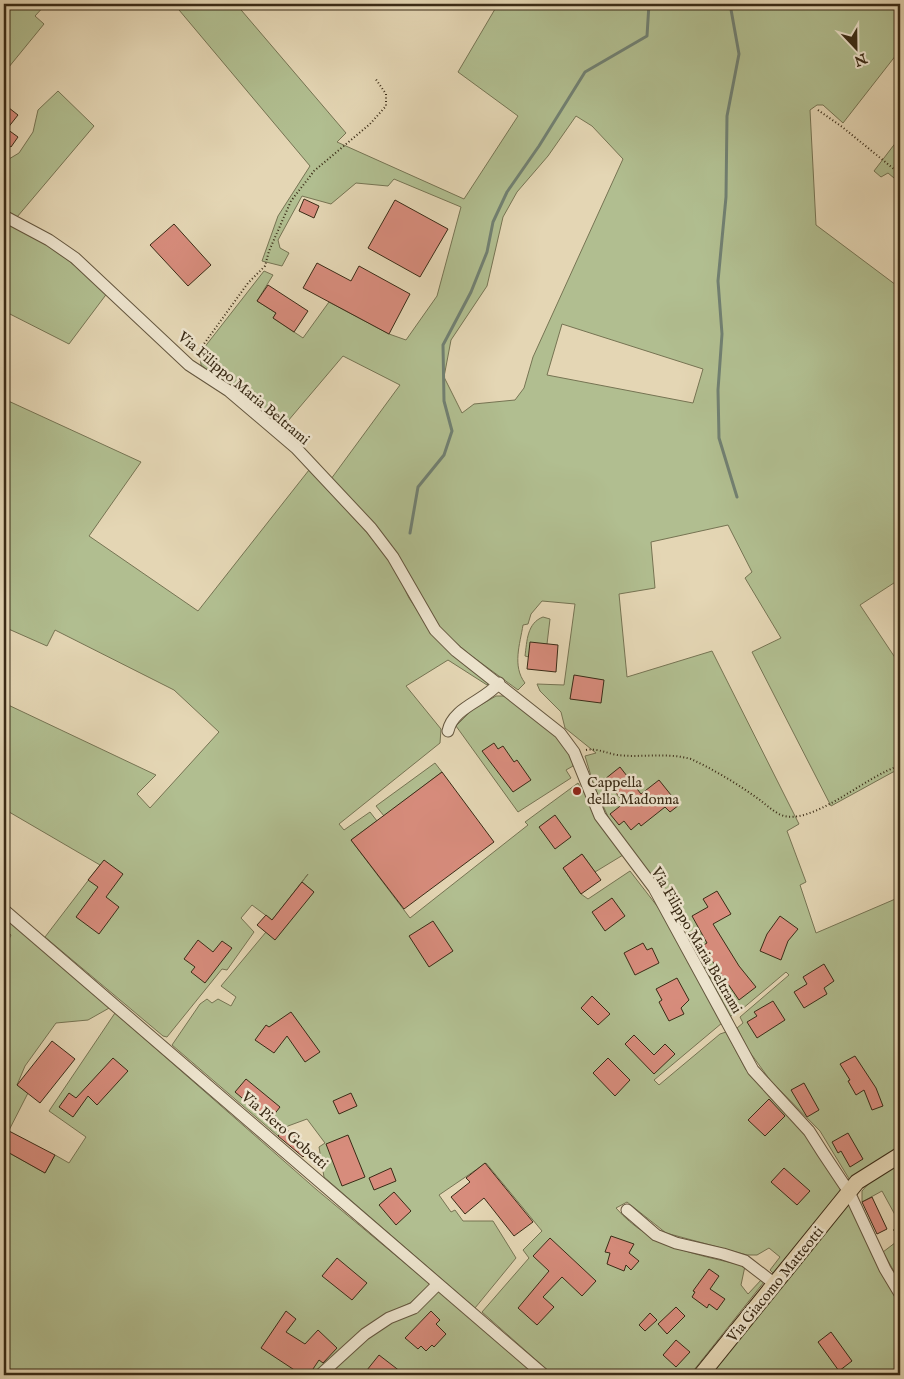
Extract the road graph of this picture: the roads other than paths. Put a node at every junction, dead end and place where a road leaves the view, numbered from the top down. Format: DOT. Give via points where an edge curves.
graph roads {
  1 [pos="4,216"];
  2 [pos="499,683"];
  3 [pos="448,731"];
  4 [pos="4,910"];
  5 [pos="900,1155"];
  6 [pos="849,1192"];
  7 [pos="627,1210"];
  8 [pos="438,1284"];
  9 [pos="775,1284"];
  10 [pos="900,1294"];
  11 [pos="320,1375"];
  12 [pos="544,1375"];
  13 [pos="701,1375"];
  1 -- 2 [label="street, Via Filippo Maria Beltrami" via="75,258 191,366 229,391 296,448 371,528 393,557 435,630 456,651"];
  2 -- 3 [label="street" via="492,692 455,717"];
  2 -- 6 [label="street, Via Filippo Maria Beltrami" via="560,733 574,752 600,816 654,888 753,1070 809,1131"];
  4 -- 8 [label="street, Via Piero Gobetti"];
  5 -- 6 [label="main road, Via Giacomo Matteotti" via="857,1182"];
  6 -- 9 [label="main road, Via Giacomo Matteotti"];
  6 -- 10 [label="street, Via Filippo Maria Beltrami"];
  7 -- 9 [label="street" via="656,1235 745,1261"];
  8 -- 11 [label="street" via="414,1308 389,1318 365,1334"];
  8 -- 12 [label="street, Via Piero Gobetti"];
  9 -- 13 [label="main road, Via Giacomo Matteotti"];
}
